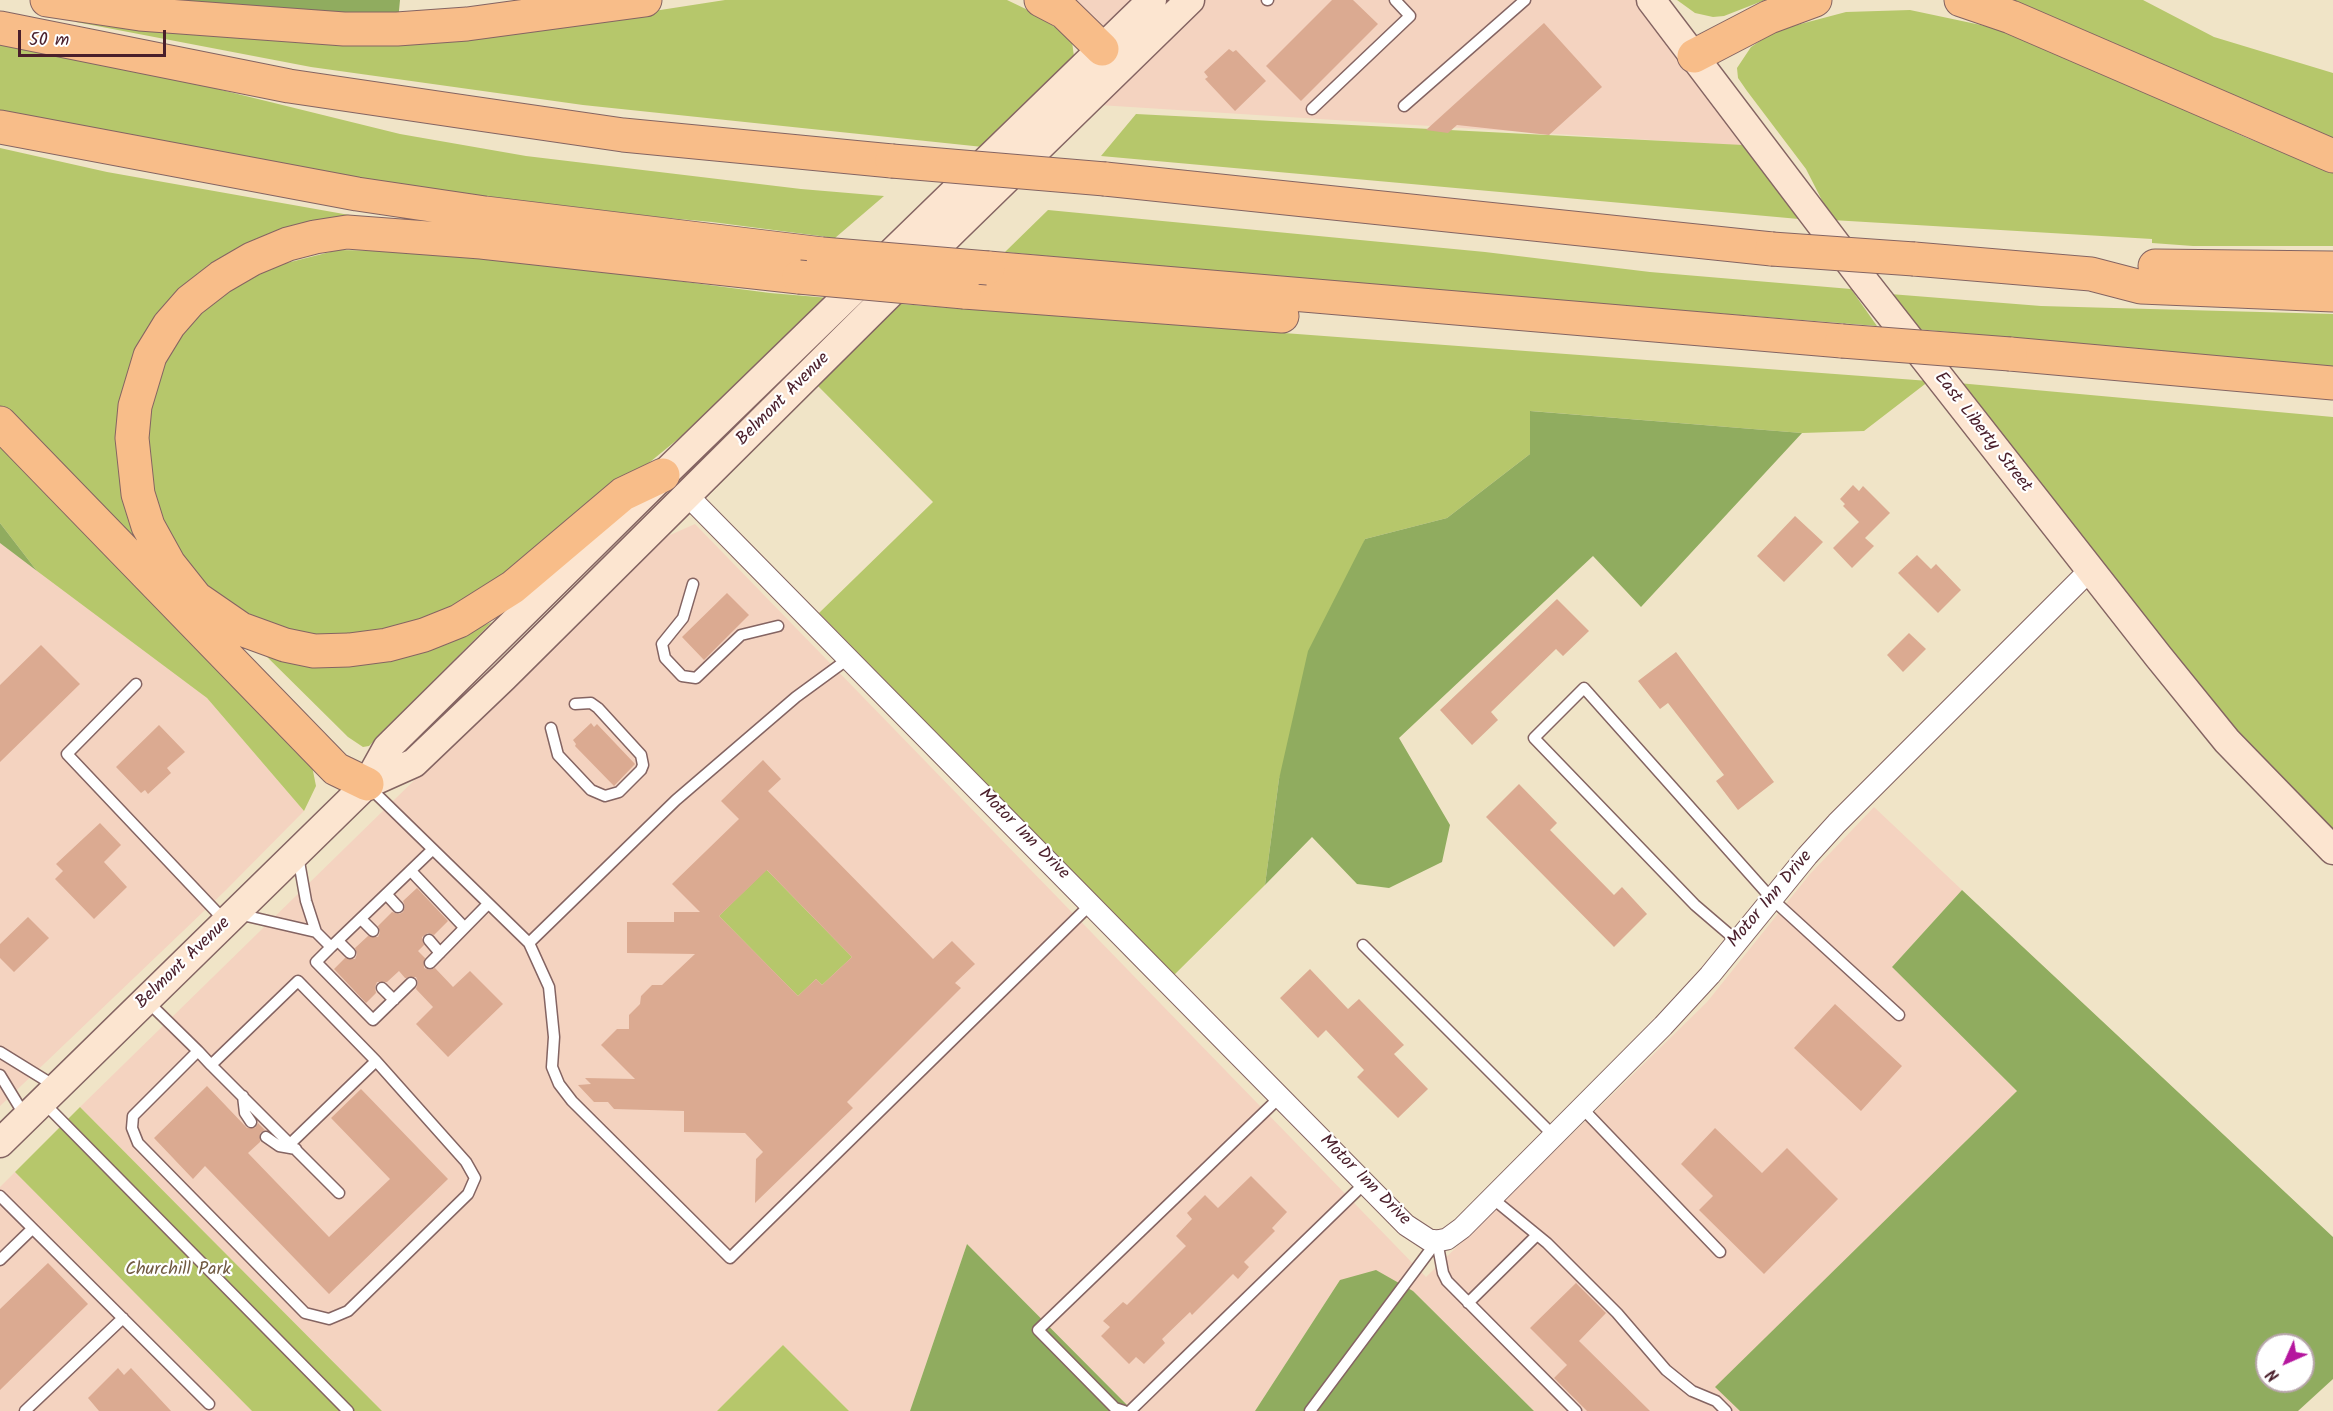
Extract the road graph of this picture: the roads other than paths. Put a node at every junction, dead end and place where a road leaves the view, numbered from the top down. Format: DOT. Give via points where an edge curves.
graph roads {
  1 [pos="47,0"];
  2 [pos="645,0"];
  3 [pos="1041,0"];
  4 [pos="1152,0"];
  5 [pos="1190,0"];
  6 [pos="1395,0"];
  7 [pos="1525,0"];
  8 [pos="1651,0"];
  9 [pos="1815,0"];
  10 [pos="1961,0"];
  11 [pos="0,28"];
  12 [pos="1694,56"];
  13 [pos="1112,58"];
  14 [pos="1404,106"];
  15 [pos="1312,109"];
  16 [pos="0,127"];
  17 [pos="2333,156"];
  18 [pos="2333,268"];
  19 [pos="2091,274"];
  20 [pos="2333,295"];
  21 [pos="1757,334"];
  22 [pos="2097,363"];
  23 [pos="2333,383"];
  24 [pos="2333,402"];
  25 [pos="0,423"];
  26 [pos="675,485"];
  27 [pos="2091,569"];
  28 [pos="693,584"];
  29 [pos="196,598"];
  30 [pos="778,626"];
  31 [pos="849,659"];
  32 [pos="136,684"];
  33 [pos="575,704"];
  34 [pos="551,728"];
  35 [pos="367,784"];
  36 [pos="432,850"];
  37 [pos="2333,850"];
  38 [pos="297,853"];
  39 [pos="411,871"];
  40 [pos="387,895"];
  41 [pos="1772,899"];
  42 [pos="488,904"];
  43 [pos="1091,904"];
  44 [pos="398,906"];
  45 [pos="231,918"];
  46 [pos="361,919"];
  47 [pos="464,927"];
  48 [pos="373,931"];
  49 [pos="316,932"];
  50 [pos="429,940"];
  51 [pos="1737,941"];
  52 [pos="335,944"];
  53 [pos="529,944"];
  54 [pos="1363,945"];
  55 [pos="350,953"];
  56 [pos="440,953"];
  57 [pos="430,963"];
  58 [pos="411,983"];
  59 [pos="382,988"];
  60 [pos="394,1000"];
  61 [pos="146,1001"];
  62 [pos="1899,1015"];
  63 [pos="198,1051"];
  64 [pos="0,1052"];
  65 [pos="376,1061"];
  66 [pos="211,1065"];
  67 [pos="0,1076"];
  68 [pos="243,1096"];
  69 [pos="1280,1097"];
  70 [pos="42,1102"];
  71 [pos="1582,1108"];
  72 [pos="251,1122"];
  73 [pos="1554,1136"];
  74 [pos="266,1137"];
  75 [pos="0,1143"];
  76 [pos="294,1146"];
  77 [pos="1365,1183"];
  78 [pos="339,1193"];
  79 [pos="0,1196"];
  80 [pos="1492,1198"];
  81 [pos="32,1229"];
  82 [pos="1538,1235"];
  83 [pos="1437,1241"];
  84 [pos="1720,1252"];
  85 [pos="0,1260"];
  86 [pos="1468,1303"];
  87 [pos="123,1318"];
  88 [pos="209,1404"];
  89 [pos="25,1411"];
  90 [pos="348,1411"];
  91 [pos="1124,1411"];
  92 [pos="1130,1411"];
  93 [pos="1310,1411"];
  94 [pos="1576,1411"];
  95 [pos="1726,1411"];
  1 -- 2 [label="highway" via="140,14 344,29 397,29 467,24"];
  3 -- 13 [label="highway" via="1064,12"];
  4 -- 13 [label="main road, Belmont Avenue"];
  5 -- 13 [label="main road, Belmont Avenue"];
  6 -- 15 [label="lane" via="1410,16"];
  7 -- 14 [label="lane"];
  8 -- 12 [label="main road, East Liberty Street"];
  9 -- 12 [label="highway" via="1769,17"];
  10 -- 17 [label="highway" via="2011,16"];
  11 -- 19 [label="highway, bridge" via="231,75 623,135 1105,179 1772,249"];
  12 -- 27 [label="main road, East Liberty Street" via="1864,281"];
  13 -- 26 [label="main road, Belmont Avenue"];
  16 -- 21 [label="highway, bridge" via="357,194 822,254"];
  18 -- 19 [label="highway" via="2143,266"];
  19 -- 20 [label="highway" via="2141,287"];
  21 -- 22 [label="highway, bridge"];
  21 -- 29 [label="highway, bridge" via="1662,342 964,292 481,242 346,232 288,244 220,277 190,301 169,325 147,364 135,406 132,438 138,494 148,526 169,564"];
  22 -- 23 [label="highway"];
  22 -- 24 [label="highway" via="2178,387"];
  25 -- 35 [label="highway" via="336,769"];
  26 -- 29 [label="highway" via="623,494 513,587 459,621 387,645 314,651 285,645 242,629"];
  26 -- 31 [label="street, Motor Inn Drive"];
  26 -- 35 [label="main road, Belmont Avenue" via="387,748"];
  27 -- 37 [label="main road, East Liberty Street" via="2227,741"];
  27 -- 41 [label="street, Motor Inn Drive" via="1837,823"];
  28 -- 30 [label="lane" via="683,618 662,644 665,658 682,676 696,678 741,635"];
  29 -- 35 [label="highway" via="349,755"];
  31 -- 43 [label="street, Motor Inn Drive"];
  31 -- 53 [label="lane" via="796,697 676,800"];
  32 -- 45 [label="lane" via="67,754"];
  33 -- 34 [label="lane" via="591,703 598,708 641,755 641,770 619,792 605,796 591,790 558,755"];
  35 -- 36 [label="lane"];
  35 -- 38 [label="main road, Belmont Avenue"];
  36 -- 39 [label="lane"];
  36 -- 42 [label="lane"];
  38 -- 45 [label="main road, Belmont Avenue"];
  38 -- 49 [label="lane"];
  39 -- 40 [label="lane"];
  39 -- 47 [label="lane"];
  40 -- 44 [label="lane"];
  40 -- 46 [label="lane"];
  41 -- 51 [label="street, Motor Inn Drive"];
  41 -- 51 [label="lane" via="1584,688 1534,738 1695,905"];
  41 -- 62 [label="lane"];
  42 -- 47 [label="lane"];
  42 -- 53 [label="lane"];
  43 -- 53 [label="lane" via="730,1258 559,1084 552,1067 554,1037 549,987"];
  43 -- 69 [label="street, Motor Inn Drive"];
  45 -- 49 [label="lane"];
  45 -- 61 [label="main road, Belmont Avenue"];
  46 -- 48 [label="lane"];
  46 -- 52 [label="lane"];
  47 -- 56 [label="lane"];
  49 -- 52 [label="lane"];
  50 -- 56 [label="lane"];
  51 -- 71 [label="street, Motor Inn Drive" via="1663,1026"];
  52 -- 55 [label="lane"];
  52 -- 60 [label="lane" via="316,962 373,1020"];
  54 -- 73 [label="lane"];
  56 -- 57 [label="lane"];
  58 -- 60 [label="lane"];
  59 -- 60 [label="lane"];
  61 -- 63 [label="lane"];
  61 -- 70 [label="main road, Belmont Avenue"];
  63 -- 65 [label="lane" via="133,1116 132,1128 138,1143 305,1313 329,1319 348,1311 468,1194 475,1178 466,1162"];
  63 -- 66 [label="lane"];
  64 -- 70 [label="lane"];
  65 -- 66 [label="lane" via="298,981"];
  65 -- 76 [label="lane"];
  66 -- 68 [label="lane"];
  67 -- 70 [label="lane"];
  68 -- 72 [label="lane" via="245,1113"];
  68 -- 76 [label="lane"];
  69 -- 77 [label="street, Motor Inn Drive"];
  69 -- 91 [label="lane" via="1038,1330 1115,1408"];
  70 -- 75 [label="main road, Belmont Avenue"];
  70 -- 90 [label="lane"];
  71 -- 73 [label="street, Motor Inn Drive"];
  71 -- 84 [label="lane"];
  73 -- 80 [label="street, Motor Inn Drive"];
  74 -- 76 [label="lane" via="279,1146"];
  76 -- 78 [label="lane"];
  77 -- 83 [label="street, Motor Inn Drive" via="1406,1225"];
  77 -- 92 [label="lane"];
  79 -- 81 [label="lane"];
  80 -- 82 [label="lane"];
  80 -- 83 [label="street, Motor Inn Drive" via="1462,1228"];
  81 -- 85 [label="lane"];
  81 -- 87 [label="lane"];
  82 -- 86 [label="lane"];
  82 -- 95 [label="lane" via="1617,1313 1666,1370"];
  83 -- 86 [label="lane" via="1443,1273"];
  83 -- 93 [label="lane"];
  86 -- 94 [label="lane"];
  87 -- 88 [label="lane"];
  87 -- 89 [label="lane"];
}
